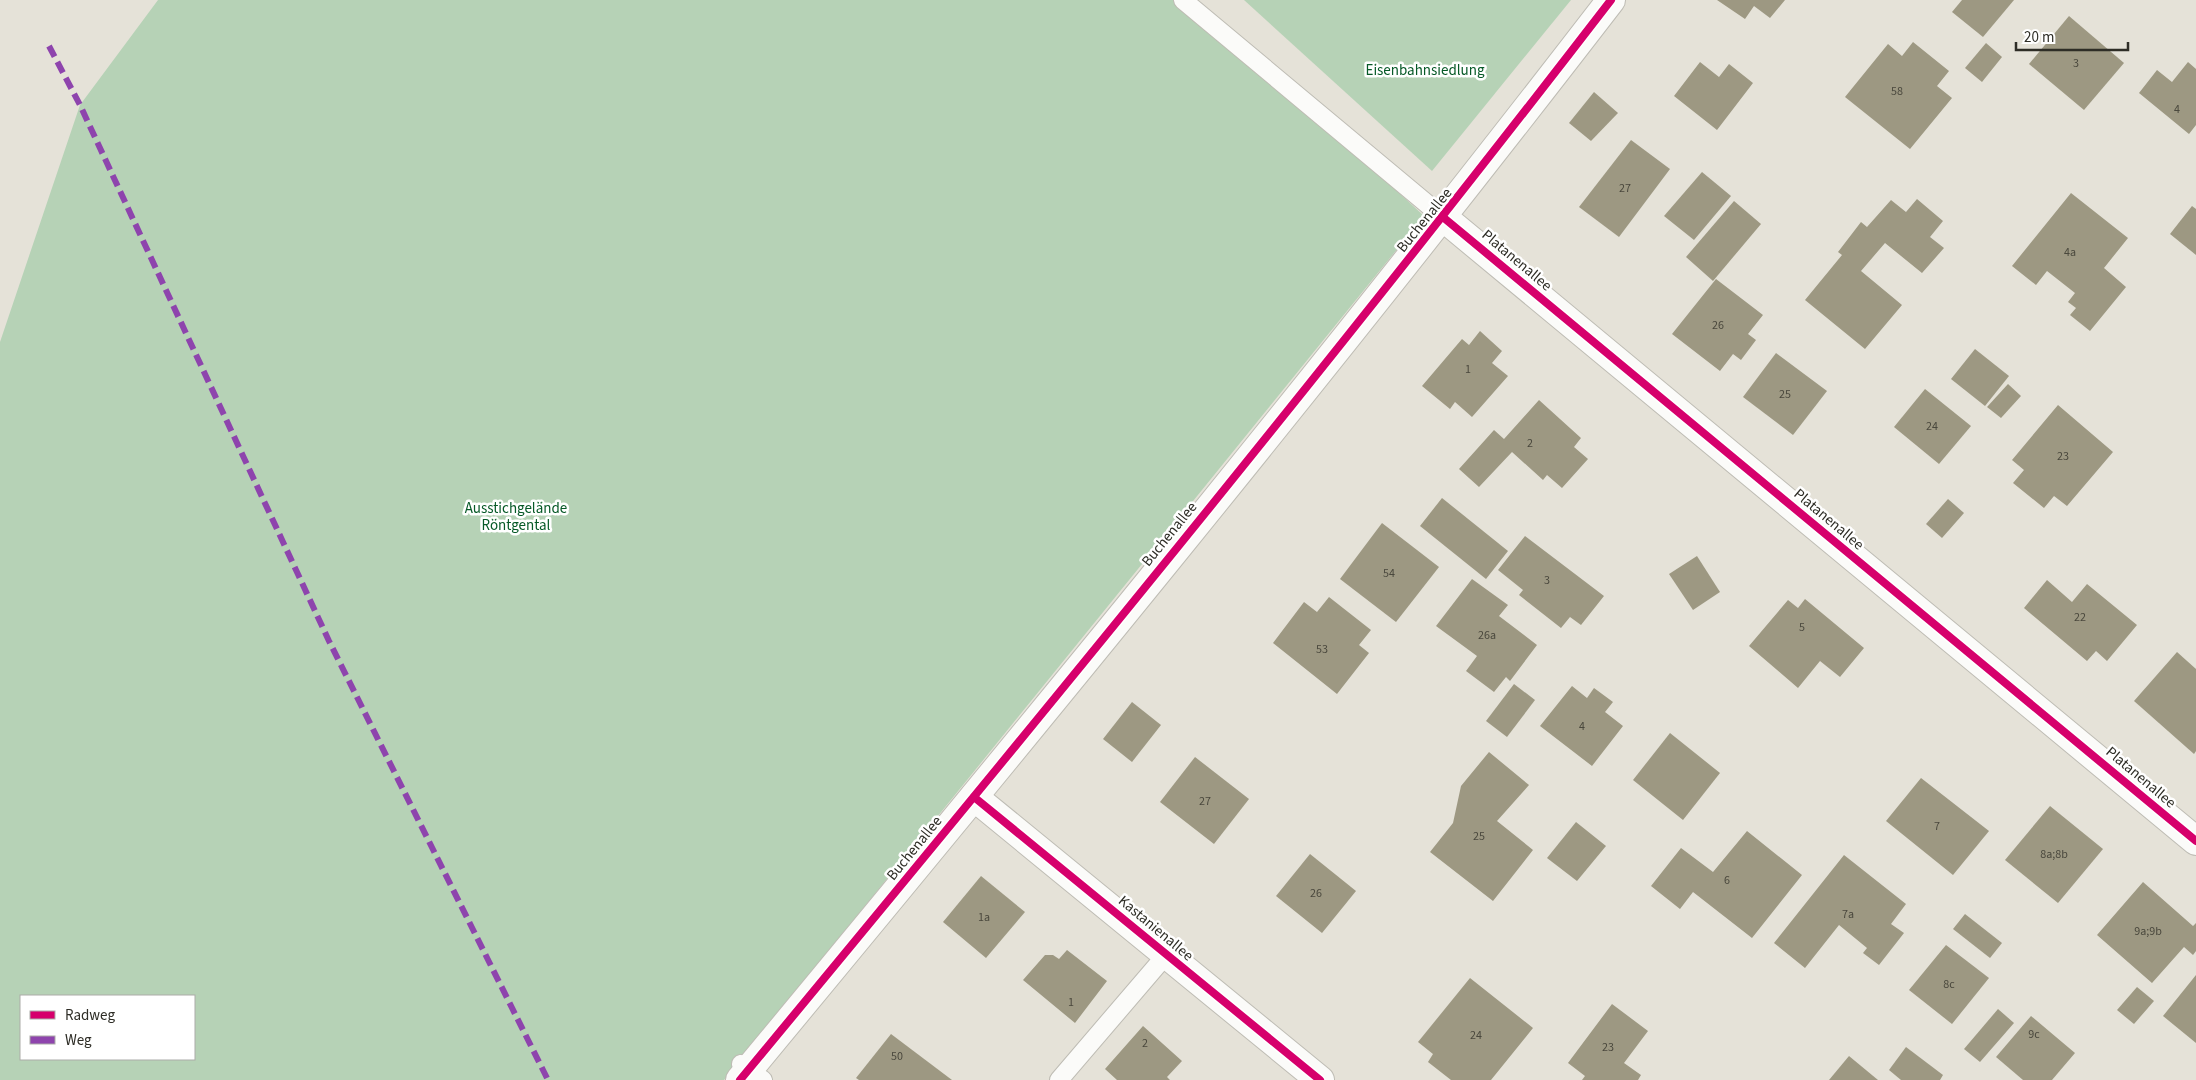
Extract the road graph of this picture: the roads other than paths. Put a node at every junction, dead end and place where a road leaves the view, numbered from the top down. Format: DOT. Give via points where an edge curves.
graph roads {
  1 [pos="1183,0"];
  2 [pos="1612,0"];
  3 [pos="1444,218"];
  4 [pos="974,796"];
  5 [pos="2196,840"];
  6 [pos="1166,955"];
  7 [pos="748,1073"];
  8 [pos="1060,1080"];
  9 [pos="1320,1080"];
  1 -- 3 [label="lane"];
  2 -- 3 [label="street, Buchenallee"];
  3 -- 4 [label="street, Buchenallee"];
  3 -- 5 [label="street, Platanenallee"];
  4 -- 6 [label="street, Kastanienallee"];
  4 -- 7 [label="street, Buchenallee"];
  6 -- 8 [label="lane"];
  6 -- 9 [label="street, Kastanienallee"];
}
